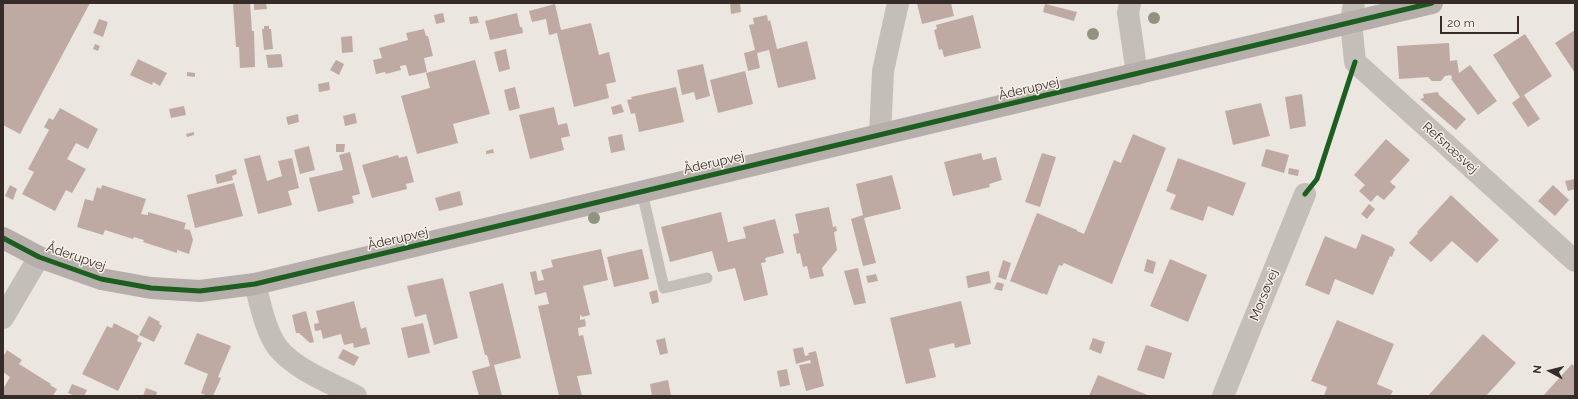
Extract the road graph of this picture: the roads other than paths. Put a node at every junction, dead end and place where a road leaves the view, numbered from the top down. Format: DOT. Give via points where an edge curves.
graph roads {
  1 [pos="898,3"];
  2 [pos="1130,3"];
  3 [pos="1432,3"];
  4 [pos="1352,13"];
  5 [pos="1137,74"];
  6 [pos="880,135"];
  7 [pos="642,192"];
  8 [pos="1305,194"];
  9 [pos="3,238"];
  10 [pos="39,257"];
  11 [pos="1575,261"];
  12 [pos="707,278"];
  13 [pos="255,284"];
  14 [pos="3,318"];
  15 [pos="356,396"];
  16 [pos="1223,396"];
  1 -- 6 [label="street" via="883,71"];
  2 -- 5 [label="street" via="1128,13"];
  3 -- 4 [label="street, Åderupvej"];
  4 -- 5 [label="street, Åderupvej"];
  4 -- 11 [label="street, Refsnæsvej" via="1355,62"];
  5 -- 6 [label="street, Åderupvej"];
  6 -- 7 [label="street, Åderupvej"];
  7 -- 12 [label="lane" via="664,288"];
  7 -- 13 [label="street, Åderupvej"];
  8 -- 16 [label="street, Morsøvej"];
  9 -- 10 [label="street, Åderupvej"];
  10 -- 13 [label="street, Åderupvej" via="101,279 151,288 200,291"];
  10 -- 14 [label="street"];
  13 -- 15 [label="street" via="267,325 278,347 295,364"];
}
